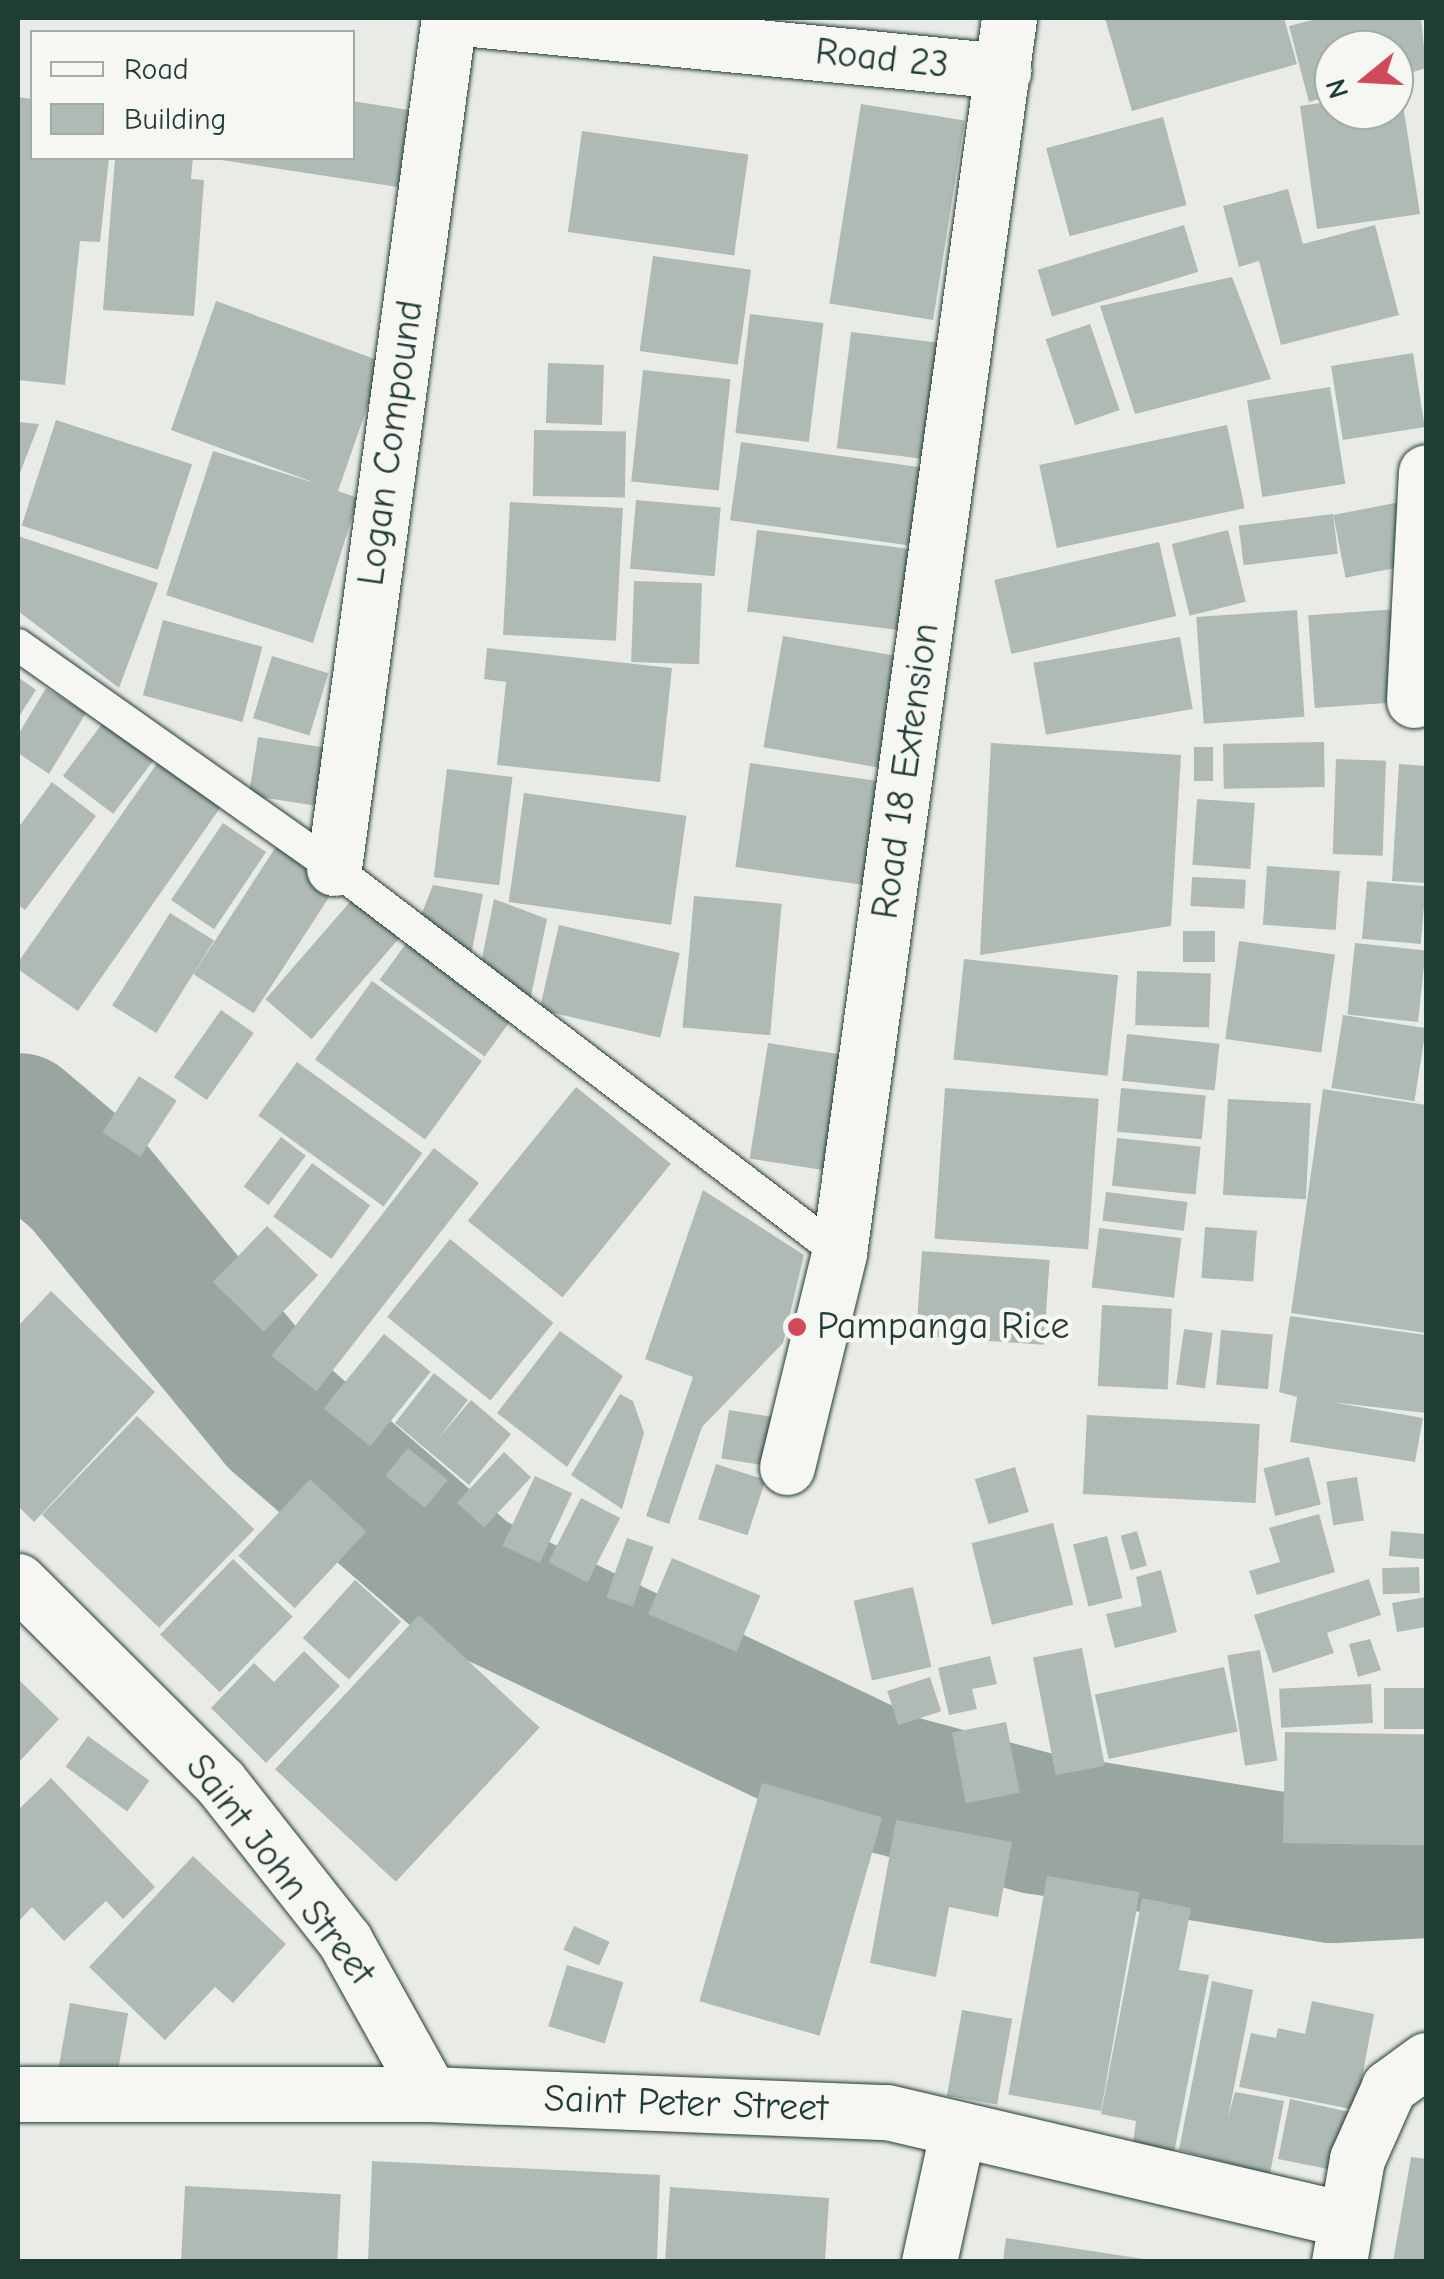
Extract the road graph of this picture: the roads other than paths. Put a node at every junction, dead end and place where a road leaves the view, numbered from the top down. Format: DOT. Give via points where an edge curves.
graph roads {
  1 [pos="449,18"];
  2 [pos="462,18"];
  3 [pos="1009,18"];
  4 [pos="703,30"];
  5 [pos="1003,71"];
  6 [pos="1426,472"];
  7 [pos="18,644"];
  8 [pos="1414,700"];
  9 [pos="334,868"];
  10 [pos="839,1254"];
  11 [pos="787,1467"];
  12 [pos="18,1581"];
  13 [pos="1426,2060"];
  14 [pos="18,2094"];
  15 [pos="430,2094"];
  16 [pos="958,2129"];
  17 [pos="1340,2240"];
  18 [pos="929,2262"];
  1 -- 9 [label="street, Logan Compound"];
  2 -- 4 [label="street, Road 23"];
  3 -- 5 [label="street, Road 18 Extension"];
  4 -- 5 [label="street, Road 23"];
  5 -- 10 [label="street, Road 18 Extension"];
  6 -- 8 [label="street"];
  7 -- 9 [label="lane"];
  9 -- 10 [label="lane"];
  10 -- 11 [label="street, Road 18 Extension"];
  12 -- 15 [label="street, Saint John Street" via="220,1782 345,1941"];
  13 -- 17 [label="street" via="1390,2087 1356,2160"];
  14 -- 15 [label="street, Saint Peter Street"];
  15 -- 16 [label="street, Saint Peter Street" via="887,2112"];
  16 -- 17 [label="street, Saint Peter Street"];
  16 -- 18 [label="street"];
}
